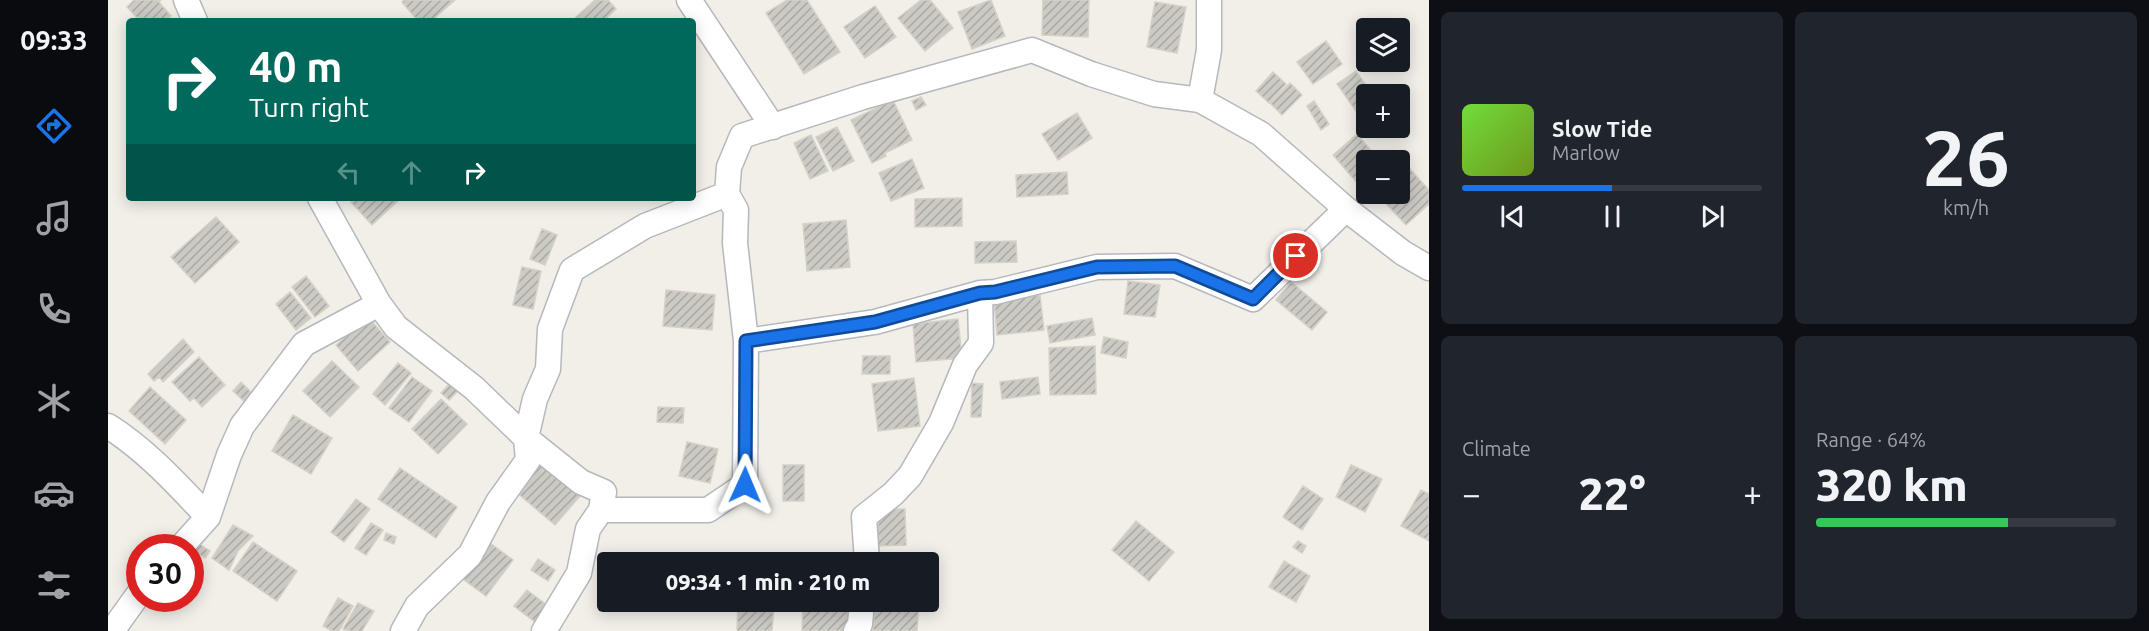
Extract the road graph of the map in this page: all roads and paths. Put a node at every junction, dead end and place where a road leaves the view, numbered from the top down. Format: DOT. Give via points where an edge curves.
graph roads {
  1 [pos="186,0"];
  2 [pos="689,0"];
  3 [pos="1209,0"];
  4 [pos="194,18"];
  5 [pos="1200,100"];
  6 [pos="774,127"];
  7 [pos="727,194"];
  8 [pos="323,201"];
  9 [pos="1346,208"];
  10 [pos="1429,268"];
  11 [pos="980,293"];
  12 [pos="379,304"];
  13 [pos="746,341"];
  14 [pos="108,426"];
  15 [pos="526,438"];
  16 [pos="602,510"];
  17 [pos="208,517"];
  18 [pos="193,534"];
  19 [pos="866,552"];
  20 [pos="126,612"];
  21 [pos="861,612"];
  22 [pos="112,631"];
  23 [pos="403,631"];
  24 [pos="544,631"];
  25 [pos="856,631"];
  1 -- 4 [label="street"];
  2 -- 6 [label="street"];
  3 -- 5 [label="street" via="1209,50"];
  5 -- 6 [label="street" via="1154,94 1032,50 863,97"];
  5 -- 9 [label="street" via="1261,134"];
  6 -- 7 [label="street" via="742,136 729,167"];
  7 -- 13 [label="street" via="736,210 735,243"];
  7 -- 15 [label="street" via="645,226 572,270 550,329 548,369 535,399"];
  8 -- 12 [label="street"];
  9 -- 10 [label="street" via="1403,253"];
  9 -- 11 [label="street" via="1253,299 1175,266 1097,267"];
  11 -- 13 [label="street" via="875,322"];
  11 -- 19 [label="street" via="981,343 965,365 941,423 910,476 864,517"];
  12 -- 15 [label="street" via="396,327 474,388"];
  12 -- 17 [label="street" via="304,344 242,426"];
  13 -- 16 [label="street" via="745,485 708,510"];
  14 -- 17 [label="street" via="128,438"];
  15 -- 16 [label="street" via="581,482 604,492"];
  15 -- 23 [label="street" via="528,460 498,502 470,555 417,606"];
  16 -- 24 [label="street" via="588,529 579,573"];
  17 -- 18 [label="street"];
  20 -- 22 [label="street"];
  21 -- 25 [label="street"];
}
